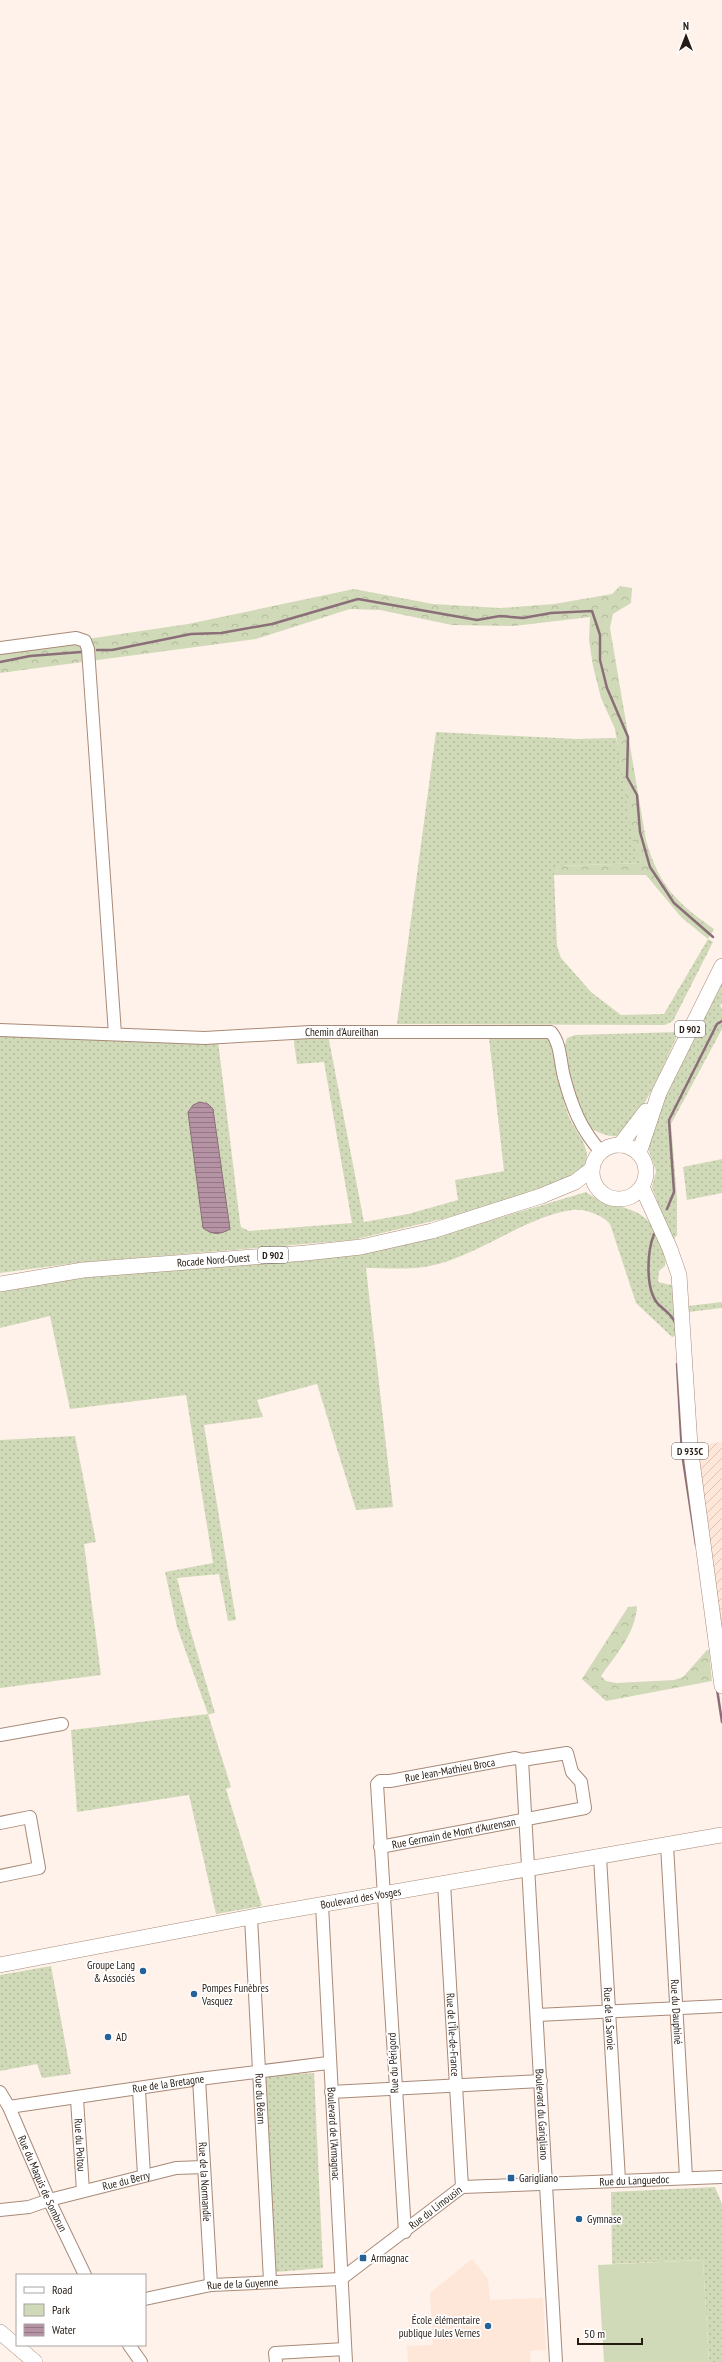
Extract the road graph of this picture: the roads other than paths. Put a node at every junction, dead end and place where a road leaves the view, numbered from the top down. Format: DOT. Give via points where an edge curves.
graph roads {
  1 [pos="0,648"];
  2 [pos="722,966"];
  3 [pos="0,1030"];
  4 [pos="115,1034"];
  5 [pos="659,1092"];
  6 [pos="620,1145"];
  7 [pos="601,1152"];
  8 [pos="639,1153"];
  9 [pos="592,1169"];
  10 [pos="642,1187"];
  11 [pos="598,1190"];
  12 [pos="541,1196"];
  13 [pos="627,1198"];
  14 [pos="656,1220"];
  15 [pos="0,1284"];
  16 [pos="722,1686"];
  17 [pos="62,1724"];
  18 [pos="0,1734"];
  19 [pos="522,1760"];
  20 [pos="377,1784"];
  21 [pos="526,1821"];
  22 [pos="0,1823"];
  23 [pos="722,1835"];
  24 [pos="667,1845"];
  25 [pos="380,1847"];
  26 [pos="600,1857"];
  27 [pos="529,1868"];
  28 [pos="0,1876"];
  29 [pos="444,1883"];
  30 [pos="384,1894"];
  31 [pos="322,1905"];
  32 [pos="251,1917"];
  33 [pos="0,1965"];
  34 [pos="722,2006"];
  35 [pos="678,2009"];
  36 [pos="609,2012"];
  37 [pos="537,2015"];
  38 [pos="328,2063"];
  39 [pos="260,2071"];
  40 [pos="199,2079"];
  41 [pos="541,2081"];
  42 [pos="456,2085"];
  43 [pos="394,2089"];
  44 [pos="139,2090"];
  45 [pos="0,2092"];
  46 [pos="331,2092"];
  47 [pos="77,2099"];
  48 [pos="9,2107"];
  49 [pos="204,2167"];
  50 [pos="144,2175"];
  51 [pos="686,2177"];
  52 [pos="722,2177"];
  53 [pos="619,2180"];
  54 [pos="546,2182"];
  55 [pos="462,2187"];
  56 [pos="83,2191"];
  57 [pos="49,2200"];
  58 [pos="0,2210"];
  59 [pos="405,2232"];
  60 [pos="85,2274"];
  61 [pos="341,2279"];
  62 [pos="270,2281"];
  63 [pos="211,2284"];
  64 [pos="146,2299"];
  65 [pos="0,2332"];
  66 [pos="16,2346"];
  67 [pos="16,2346"];
  68 [pos="130,2346"];
  69 [pos="345,2349"];
  70 [pos="35,2362"];
  71 [pos="141,2362"];
  72 [pos="276,2362"];
  73 [pos="346,2362"];
  74 [pos="556,2362"];
  1 -- 4 [label="street" via="76,638 85,641 88,649"];
  2 -- 5 [label="main road, D 902"];
  3 -- 4 [label="street, Chemin d'Aureilhan"];
  4 -- 7 [label="street, Chemin d'Aureilhan" via="205,1038 310,1032 551,1032 558,1046 576,1117"];
  5 -- 6 [label="main road, D 902"];
  5 -- 8 [label="main road, D 902"];
  6 -- 7 [label="main road"];
  6 -- 8 [label="main road"];
  7 -- 9 [label="main road"];
  8 -- 10 [label="main road" via="646,1170"];
  9 -- 11 [label="main road"];
  9 -- 12 [label="main road, Rocade Nord-Ouest / D 902" via="575,1182"];
  10 -- 13 [label="main road"];
  10 -- 14 [label="main road, D 935C"];
  11 -- 12 [label="main road, Rocade Nord-Ouest / D 902"];
  11 -- 13 [label="main road" via="611,1198"];
  12 -- 15 [label="main road, Rocade Nord-Ouest / D 902" via="432,1231 361,1247 83,1270"];
  13 -- 14 [label="main road, D 935C"];
  14 -- 16 [label="main road, D 935C" via="679,1275 690,1446"];
  17 -- 18 [label="street"];
  19 -- 20 [label="street, Rue Jean-Mathieu Broca" via="515,1758 380,1781"];
  19 -- 21 [label="street, Boulevard du Garigliano"];
  19 -- 21 [label="street, Rue Jean-Mathieu Broca" via="567,1753 572,1772 580,1782 585,1808"];
  20 -- 25 [label="street, Rue du Périgord"];
  21 -- 25 [label="street, Rue Germain de Mont d'Aurensan"];
  21 -- 27 [label="street, Boulevard du Garigliano"];
  22 -- 28 [label="street" via="30,1817 39,1868"];
  23 -- 24 [label="main road, Boulevard des Vosges"];
  24 -- 26 [label="main road, Boulevard des Vosges"];
  24 -- 35 [label="street, Rue du Dauphiné"];
  25 -- 30 [label="street, Rue du Périgord"];
  26 -- 27 [label="main road, Boulevard des Vosges"];
  26 -- 36 [label="street, Rue de la Savoie"];
  27 -- 29 [label="main road, Boulevard des Vosges"];
  27 -- 37 [label="street, Boulevard du Garigliano"];
  29 -- 30 [label="main road, Boulevard des Vosges"];
  29 -- 42 [label="street, Rue de l'Île-de-France"];
  30 -- 31 [label="main road, Boulevard des Vosges"];
  30 -- 43 [label="street, Rue du Périgord"];
  31 -- 32 [label="main road, Boulevard des Vosges"];
  31 -- 38 [label="street, Boulevard de l'Armagnac"];
  32 -- 33 [label="main road, Boulevard des Vosges"];
  32 -- 39 [label="street, Rue du Béarn"];
  34 -- 35 [label="street"];
  35 -- 36 [label="street"];
  35 -- 51 [label="street, Rue du Dauphiné"];
  36 -- 37 [label="street"];
  36 -- 53 [label="street, Rue de la Savoie"];
  37 -- 41 [label="street, Boulevard du Garigliano"];
  38 -- 39 [label="street, Rue de la Bretagne"];
  38 -- 46 [label="street, Boulevard de l'Armagnac"];
  39 -- 40 [label="street, Rue de la Bretagne"];
  39 -- 62 [label="street, Rue du Béarn"];
  40 -- 44 [label="street, Rue de la Bretagne"];
  40 -- 49 [label="street, Rue de la Normandie"];
  41 -- 42 [label="street"];
  41 -- 54 [label="street, Boulevard du Garigliano"];
  42 -- 43 [label="street"];
  42 -- 55 [label="street, Rue de l'Île-de-France"];
  43 -- 46 [label="street"];
  43 -- 59 [label="street, Rue du Périgord"];
  44 -- 47 [label="street, Rue de la Bretagne"];
  44 -- 50 [label="street"];
  45 -- 48 [label="street, Rue du Maquis de Sombrun"];
  46 -- 61 [label="street, Boulevard de l'Armagnac"];
  47 -- 48 [label="street, Rue de la Bretagne"];
  47 -- 56 [label="street, Rue du Poitou"];
  48 -- 57 [label="street, Rue du Maquis de Sombrun"];
  49 -- 50 [label="street, Rue du Berry" via="176,2168"];
  49 -- 63 [label="street, Rue de la Normandie"];
  50 -- 56 [label="street, Rue du Berry"];
  51 -- 52 [label="street, Rue du Languedoc"];
  51 -- 53 [label="street, Rue du Languedoc"];
  53 -- 54 [label="street, Rue du Languedoc"];
  54 -- 55 [label="street, Rue du Limousin"];
  54 -- 74 [label="street, Boulevard du Garigliano"];
  55 -- 59 [label="street, Rue du Limousin"];
  56 -- 57 [label="street, Rue du Berry"];
  57 -- 58 [label="street, Rue du Berry" via="29,2207"];
  57 -- 60 [label="street, Rue du Maquis de Sombrun"];
  59 -- 61 [label="street, Rue du Limousin"];
  61 -- 62 [label="street, Rue de la Guyenne"];
  61 -- 69 [label="street, Boulevard de l'Armagnac"];
  62 -- 63 [label="street, Rue de la Guyenne"];
  63 -- 64 [label="street, Rue de la Guyenne"];
  65 -- 67 [label="main road"];
  66 -- 70 [label="main road"];
  68 -- 71 [label="street"];
  69 -- 72 [label="street" via="276,2353"];
  69 -- 73 [label="street, Boulevard de l'Armagnac"];
}
